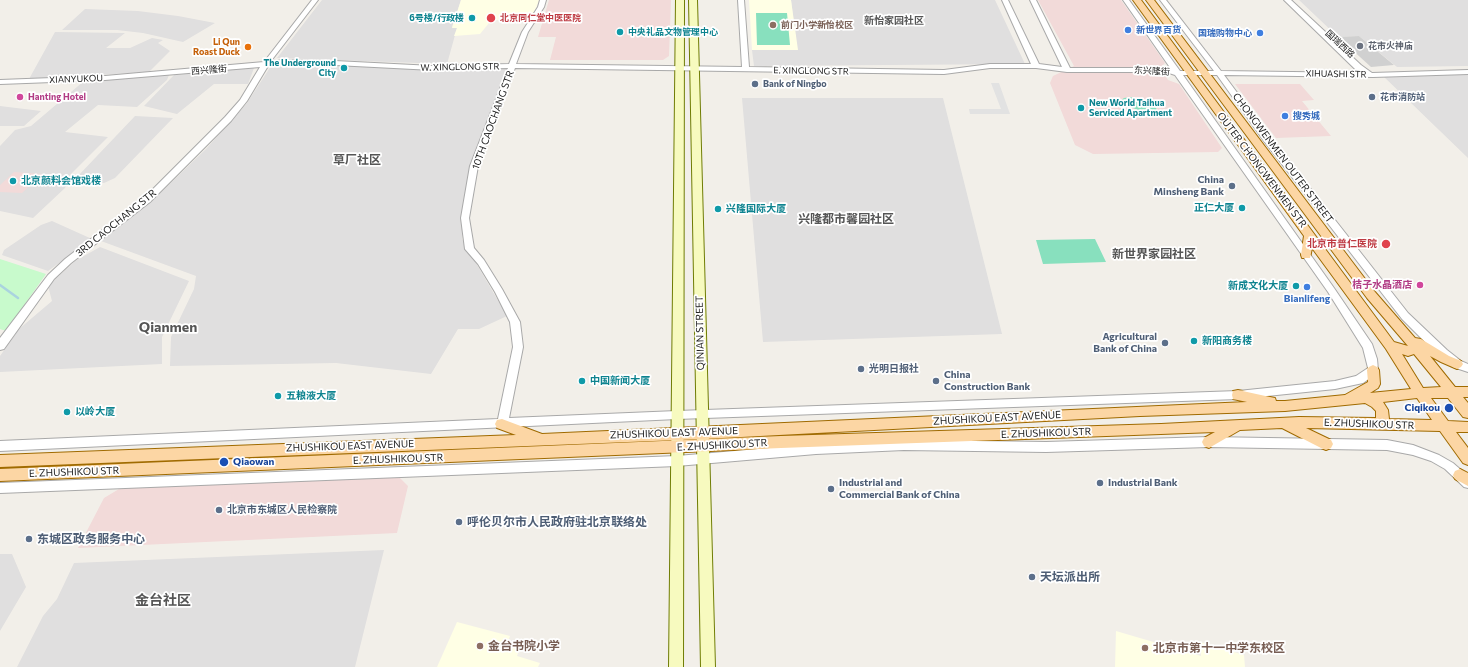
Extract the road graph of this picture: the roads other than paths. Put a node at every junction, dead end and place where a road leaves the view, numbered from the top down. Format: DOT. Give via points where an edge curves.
graph roads {
  1 [pos="315,0"];
  2 [pos="543,0"];
  3 [pos="680,0"];
  4 [pos="693,0"];
  5 [pos="741,0"];
  6 [pos="999,0"];
  7 [pos="1005,0"];
  8 [pos="1033,0"];
  9 [pos="1126,0"];
  10 [pos="1137,0"];
  11 [pos="1150,0"];
  12 [pos="1163,0"];
  13 [pos="1288,0"];
  14 [pos="1294,0"];
  15 [pos="265,65"];
  16 [pos="513,66"];
  17 [pos="1033,66"];
  18 [pos="679,68"];
  19 [pos="694,69"];
  20 [pos="746,69"];
  21 [pos="1067,70"];
  22 [pos="944,72"];
  23 [pos="1468,72"];
  24 [pos="1176,73"];
  25 [pos="1190,73"];
  26 [pos="1204,73"];
  27 [pos="1219,73"];
  28 [pos="152,74"];
  29 [pos="1373,75"];
  30 [pos="0,82"];
  31 [pos="1267,139"];
  32 [pos="1257,145"];
  33 [pos="1309,235"];
  34 [pos="1306,255"];
  35 [pos="1396,324"];
  36 [pos="0,346"];
  37 [pos="1390,346"];
  38 [pos="1417,348"];
  39 [pos="1462,366"];
  40 [pos="1373,370"];
  41 [pos="1453,392"];
  42 [pos="1468,392"];
  43 [pos="1420,393"];
  44 [pos="1238,395"];
  45 [pos="1366,398"];
  46 [pos="1347,400"];
  47 [pos="1285,406"];
  48 [pos="1468,413"];
  49 [pos="702,414"];
  50 [pos="677,415"];
  51 [pos="1285,423"];
  52 [pos="1381,423"];
  53 [pos="502,424"];
  54 [pos="1237,426"];
  55 [pos="1444,427"];
  56 [pos="1468,427"];
  57 [pos="677,433"];
  58 [pos="542,439"];
  59 [pos="1209,442"];
  60 [pos="1326,444"];
  61 [pos="0,446"];
  62 [pos="703,446"];
  63 [pos="677,454"];
  64 [pos="1468,459"];
  65 [pos="0,461"];
  66 [pos="0,475"];
  67 [pos="1465,479"];
  68 [pos="0,488"];
  69 [pos="676,667"];
  70 [pos="708,667"];
  1 -- 15 [label="street, 3RD CAOCHANG STR"];
  2 -- 16 [label="street, 10TH CAOCHANG STR" via="526,32"];
  3 -- 18 [label="main road"];
  4 -- 19 [label="main road, QINIAN STREET"];
  5 -- 20 [label="street"];
  6 -- 17 [label="street"];
  7 -- 17 [label="street"];
  8 -- 21 [label="street"];
  9 -- 24 [label="street"];
  10 -- 25 [label="main road, OUTER CHONGWENMEN STR"];
  11 -- 26 [label="main road"];
  12 -- 27 [label="street, CHONGWENMEN OUTER STREET"];
  13 -- 29 [label="street, 国瑞西路" via="1328,41 1358,67"];
  14 -- 29 [label="street, 国瑞西路"];
  15 -- 16 [label="street, W. XINGLONG STR" via="288,62 454,68"];
  15 -- 28 [label="street, 西兴隆街"];
  15 -- 36 [label="street, 3RD CAOCHANG STR" via="243,101 228,119 146,200 68,260 51,277"];
  16 -- 18 [label="street, W. XINGLONG STR"];
  16 -- 53 [label="street, 10TH CAOCHANG STR" via="474,166 465,218 470,249 481,262 515,322 518,347"];
  17 -- 21 [label="street, 东兴隆街"];
  17 -- 22 [label="street, 东兴隆街" via="990,66"];
  18 -- 19 [label="street, E. XINGLONG STR"];
  18 -- 50 [label="main road"];
  19 -- 20 [label="street, E. XINGLONG STR"];
  19 -- 49 [label="main road, QINIAN STREET"];
  20 -- 22 [label="street, E. XINGLONG STR"];
  21 -- 24 [label="street, 东兴隆街" via="1166,70"];
  22 -- 24 [label="street, 东兴隆街" via="1170,75"];
  23 -- 29 [label="street, XIHUASHI STR"];
  24 -- 25 [label="street, XIHUASHI STR"];
  24 -- 34 [label="street"];
  25 -- 26 [label="street, XIHUASHI STR"];
  25 -- 33 [label="main road, OUTER CHONGWENMEN STR"];
  26 -- 27 [label="street, XIHUASHI STR"];
  26 -- 32 [label="main road, CHONGWENMEN OUTER STREET"];
  27 -- 29 [label="street, XIHUASHI STR"];
  27 -- 31 [label="street, CHONGWENMEN OUTER STREET"];
  28 -- 30 [label="street, XIANYUKOU"];
  31 -- 32 [label="main road"];
  31 -- 39 [label="street, CHONGWENMEN OUTER STREET" via="1405,316 1431,343"];
  32 -- 35 [label="main road, CHONGWENMEN OUTER STREET"];
  33 -- 34 [label="main road"];
  33 -- 37 [label="main road, OUTER CHONGWENMEN STR"];
  34 -- 40 [label="street" via="1332,290 1368,347"];
  35 -- 38 [label="main road, CHONGWENMEN OUTER STREET"];
  35 -- 39 [label="main road" via="1434,353"];
  37 -- 38 [label="main road" via="1408,351"];
  37 -- 43 [label="main road, OUTER CHONGWENMEN STR"];
  38 -- 41 [label="main road, CHONGWENMEN OUTER STREET"];
  40 -- 44 [label="street, ZHUSHIKOU EAST AVENUE" via="1360,380 1335,385"];
  40 -- 46 [label="main road" via="1374,384"];
  41 -- 42 [label="main road, ZHUSHIKOU EAST AVENUE"];
  41 -- 43 [label="main road, ZHUSHIKOU EAST AVENUE"];
  41 -- 48 [label="main road, CHONGWENMEN OUTER STREET"];
  43 -- 45 [label="main road, ZHUSHIKOU EAST AVENUE"];
  43 -- 55 [label="main road, OUTER CHONGWENMEN STR"];
  44 -- 47 [label="main road"];
  44 -- 49 [label="street, ZHUSHIKOU EAST AVENUE"];
  45 -- 46 [label="main road, ZHUSHIKOU EAST AVENUE"];
  45 -- 52 [label="main road" via="1377,403 1382,410"];
  46 -- 47 [label="main road, ZHUSHIKOU EAST AVENUE"];
  47 -- 62 [label="main road, ZHUSHIKOU EAST AVENUE" via="1140,411"];
  49 -- 50 [label="street, ZHUSHIKOU EAST AVENUE"];
  49 -- 62 [label="main road, QINIAN STREET"];
  50 -- 53 [label="street, ZHUSHIKOU EAST AVENUE"];
  50 -- 57 [label="main road"];
  51 -- 52 [label="main road, E. ZHUSHIKOU STR"];
  51 -- 54 [label="main road, E. ZHUSHIKOU STR"];
  51 -- 60 [label="main road"];
  52 -- 55 [label="main road, E. ZHUSHIKOU STR"];
  53 -- 58 [label="main road"];
  53 -- 61 [label="street, ZHUSHIKOU EAST AVENUE"];
  54 -- 59 [label="main road"];
  54 -- 62 [label="main road, E. ZHUSHIKOU STR"];
  55 -- 56 [label="main road, E. ZHUSHIKOU STR"];
  55 -- 64 [label="main road, OUTER CHONGWENMEN STR"];
  57 -- 58 [label="main road, ZHUSHIKOU EAST AVENUE"];
  57 -- 62 [label="main road, ZHUSHIKOU EAST AVENUE"];
  57 -- 63 [label="main road"];
  58 -- 65 [label="main road, ZHUSHIKOU EAST AVENUE"];
  59 -- 60 [label="street, ZHUSHIKOU EAST AVENUE"];
  59 -- 62 [label="street, ZHUSHIKOU EAST AVENUE" via="1046,447 904,445 816,449"];
  60 -- 67 [label="street, ZHUSHIKOU EAST AVENUE" via="1386,445 1414,450 1435,458"];
  62 -- 63 [label="main road, E. ZHUSHIKOU STR"];
  62 -- 70 [label="main road, QINIAN STREET"];
  63 -- 66 [label="main road, E. ZHUSHIKOU STR"];
  63 -- 68 [label="street"];
  63 -- 69 [label="main road"];
}
